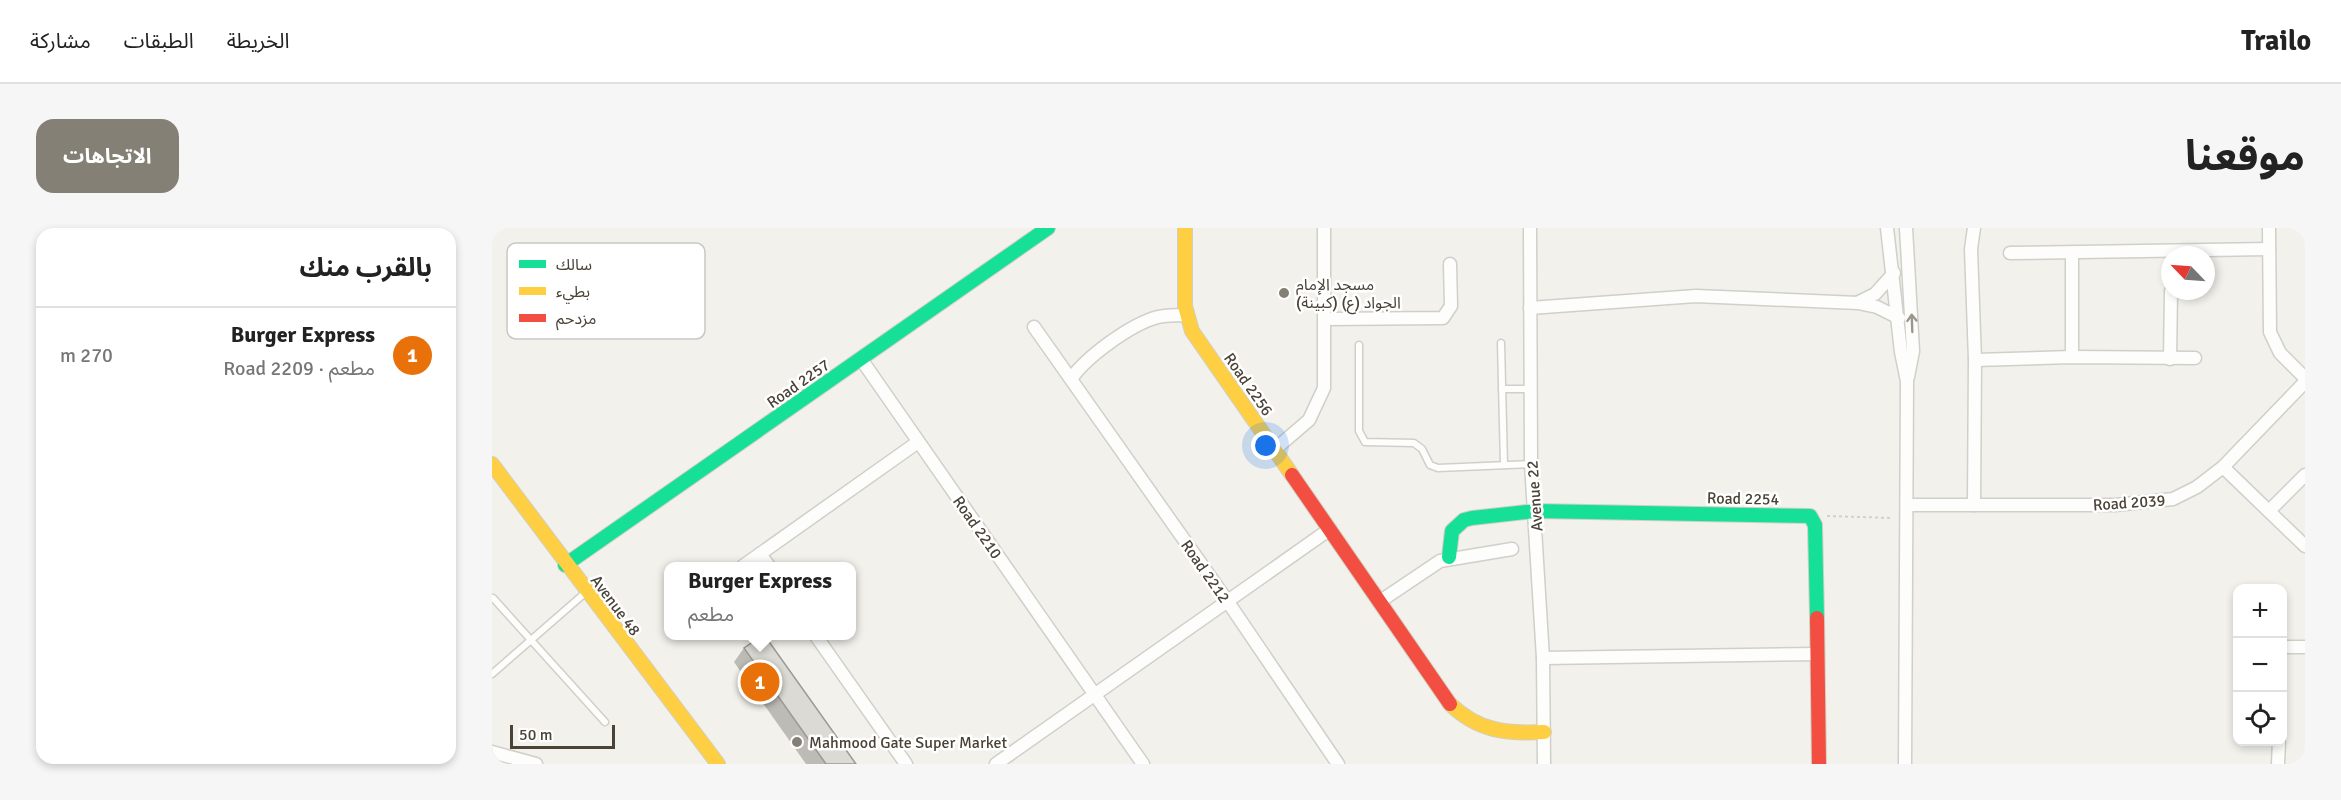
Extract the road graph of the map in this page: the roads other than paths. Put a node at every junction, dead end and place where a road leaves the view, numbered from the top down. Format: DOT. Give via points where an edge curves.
graph roads {
  1 [pos="1048,228"];
  2 [pos="1185,228"];
  3 [pos="1324,228"];
  4 [pos="1530,228"];
  5 [pos="1887,228"];
  6 [pos="1906,228"];
  7 [pos="1974,228"];
  8 [pos="2269,228"];
  9 [pos="2269,249"];
  10 [pos="2215,251"];
  11 [pos="2161,252"];
  12 [pos="2010,253"];
  13 [pos="2072,253"];
  14 [pos="1450,264"];
  15 [pos="1894,273"];
  16 [pos="2171,300"];
  17 [pos="1858,303"];
  18 [pos="1530,308"];
  19 [pos="1186,315"];
  20 [pos="1325,318"];
  21 [pos="1899,318"];
  22 [pos="1034,327"];
  23 [pos="1501,343"];
  24 [pos="1359,345"];
  25 [pos="2072,357"];
  26 [pos="2195,358"];
  27 [pos="861,359"];
  28 [pos="2170,359"];
  29 [pos="1975,360"];
  30 [pos="1071,379"];
  31 [pos="2305,380"];
  32 [pos="1907,381"];
  33 [pos="1502,389"];
  34 [pos="1530,389"];
  35 [pos="918,442"];
  36 [pos="1275,450"];
  37 [pos="492,464"];
  38 [pos="1531,464"];
  39 [pos="1504,465"];
  40 [pos="2223,467"];
  41 [pos="2305,475"];
  42 [pos="1908,505"];
  43 [pos="1974,505"];
  44 [pos="1535,511"];
  45 [pos="2269,511"];
  46 [pos="1330,530"];
  47 [pos="2305,546"];
  48 [pos="1512,549"];
  49 [pos="760,554"];
  50 [pos="1449,557"];
  51 [pos="750,562"];
  52 [pos="766,562"];
  53 [pos="565,565"];
  54 [pos="586,592"];
  55 [pos="493,598"];
  56 [pos="1228,602"];
  57 [pos="1379,602"];
  58 [pos="531,640"];
  59 [pos="819,640"];
  60 [pos="2287,647"];
  61 [pos="2305,647"];
  62 [pos="1817,654"];
  63 [pos="1544,658"];
  64 [pos="492,674"];
  65 [pos="1095,695"];
  66 [pos="605,722"];
  67 [pos="1544,732"];
  68 [pos="2279,746"];
  69 [pos="492,752"];
  70 [pos="536,764"];
  71 [pos="718,764"];
  72 [pos="906,764"];
  73 [pos="996,764"];
  74 [pos="1143,764"];
  75 [pos="1338,764"];
  76 [pos="1544,764"];
  77 [pos="1819,764"];
  78 [pos="1905,764"];
  79 [pos="2278,764"];
  1 -- 27 [label="street, Road 2257"];
  2 -- 19 [label="street, Road 2256"];
  3 -- 20 [label="street"];
  4 -- 18 [label="street, Avenue 22"];
  5 -- 15 [label="street"];
  32 -- 6 [label="street, one-way" via="1913,351"];
  7 -- 29 [label="street" via="1971,249"];
  8 -- 9 [label="street"];
  9 -- 10 [label="street"];
  9 -- 31 [label="street" via="2270,332 2280,353"];
  11 -- 13 [label="street"];
  12 -- 13 [label="street"];
  13 -- 25 [label="street"];
  14 -- 20 [label="street" via="1451,306 1443,318"];
  15 -- 17 [label="street" via="1875,294"];
  15 -- 21 [label="street"];
  16 -- 28 [label="street"];
  17 -- 18 [label="street" via="1696,296"];
  17 -- 21 [label="street"];
  18 -- 34 [label="street, Avenue 22"];
  19 -- 30 [label="street" via="1158,317 1138,326 1088,360"];
  19 -- 36 [label="street, Road 2256" via="1192,332"];
  20 -- 36 [label="street" via="1326,370 1319,405 1310,420"];
  21 -- 32 [label="street"];
  22 -- 30 [label="street, Road 2212"];
  23 -- 33 [label="lane"];
  24 -- 39 [label="lane" via="1359,431 1365,442 1414,443 1430,465 1438,468"];
  25 -- 28 [label="street"];
  25 -- 29 [label="street"];
  26 -- 28 [label="street"];
  27 -- 35 [label="street, Road 2210"];
  27 -- 53 [label="street, Road 2257"];
  29 -- 43 [label="street"];
  30 -- 56 [label="street, Road 2212"];
  31 -- 40 [label="street, Road 2039"];
  32 -- 42 [label="street"];
  33 -- 34 [label="lane"];
  33 -- 39 [label="lane"];
  34 -- 38 [label="street, Avenue 22"];
  35 -- 49 [label="street"];
  35 -- 65 [label="street, Road 2210"];
  36 -- 46 [label="street, Road 2256"];
  37 -- 53 [label="street, Avenue 48"];
  38 -- 39 [label="lane"];
  38 -- 44 [label="street, Avenue 22"];
  40 -- 43 [label="street, Road 2039" via="2173,499 2143,504"];
  40 -- 45 [label="street"];
  41 -- 45 [label="street"];
  42 -- 43 [label="street, Road 2039"];
  42 -- 78 [label="street"];
  44 -- 50 [label="street" via="1464,520 1452,531"];
  44 -- 62 [label="street, Road 2254" via="1810,516 1815,525"];
  44 -- 63 [label="street, Avenue 22"];
  45 -- 47 [label="street"];
  46 -- 56 [label="street"];
  46 -- 57 [label="street, Road 2256"];
  48 -- 50 [label="street"];
  49 -- 51 [label="street"];
  49 -- 52 [label="street"];
  50 -- 57 [label="street"];
  53 -- 54 [label="street, Avenue 48"];
  54 -- 58 [label="lane"];
  54 -- 71 [label="street, Avenue 48"];
  55 -- 58 [label="lane"];
  56 -- 65 [label="street"];
  56 -- 75 [label="street, Road 2212"];
  57 -- 67 [label="street, Road 2256" via="1461,716 1492,731"];
  58 -- 64 [label="lane"];
  58 -- 66 [label="lane"];
  59 -- 72 [label="street"];
  60 -- 61 [label="street"];
  62 -- 63 [label="street"];
  62 -- 77 [label="street"];
  63 -- 67 [label="street, Avenue 22"];
  65 -- 73 [label="street"];
  65 -- 74 [label="street, Road 2210"];
  67 -- 76 [label="street, Avenue 22"];
  68 -- 79 [label="street"];
  69 -- 70 [label="street"];
}
